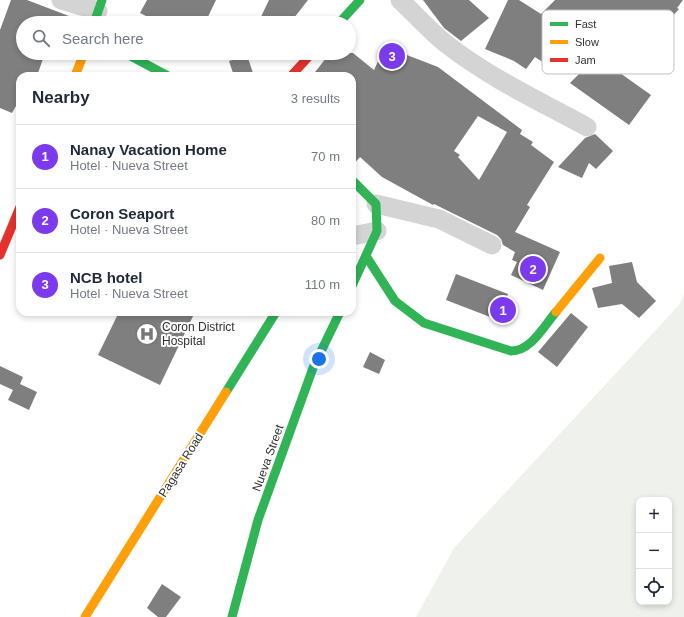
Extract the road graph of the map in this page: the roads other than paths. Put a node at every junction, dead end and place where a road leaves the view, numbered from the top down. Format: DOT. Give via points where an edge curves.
graph roads {
  1 [pos="61,0"];
  2 [pos="360,0"];
  3 [pos="400,0"];
  4 [pos="98,11"];
  5 [pos="345,16"];
  6 [pos="81,60"];
  7 [pos="138,60"];
  8 [pos="306,60"];
  9 [pos="77,72"];
  10 [pos="161,72"];
  11 [pos="295,72"];
  12 [pos="587,127"];
  13 [pos="356,184"];
  14 [pos="376,204"];
  15 [pos="16,217"];
  16 [pos="377,231"];
  17 [pos="356,235"];
  18 [pos="492,245"];
  19 [pos="0,255"];
  20 [pos="366,256"];
  21 [pos="600,258"];
  22 [pos="356,277"];
  23 [pos="273,316"];
  24 [pos="338,316"];
  25 [pos="85,617"];
  26 [pos="232,617"];
  1 -- 4 [label="street"];
  2 -- 5 [label="street"];
  3 -- 12 [label="street" via="444,42 468,60 506,84"];
  6 -- 9 [label="street"];
  7 -- 10 [label="street"];
  8 -- 11 [label="street"];
  13 -- 14 [label="street"];
  14 -- 16 [label="street"];
  14 -- 18 [label="street" via="439,219"];
  15 -- 19 [label="street"];
  16 -- 17 [label="street"];
  16 -- 20 [label="street"];
  20 -- 21 [label="street" via="395,301 424,323 510,351 520,350 532,341"];
  20 -- 22 [label="street"];
  23 -- 25 [label="street, Pagasa Road"];
  24 -- 26 [label="street, Nueva Street" via="313,368 258,520"];
}
